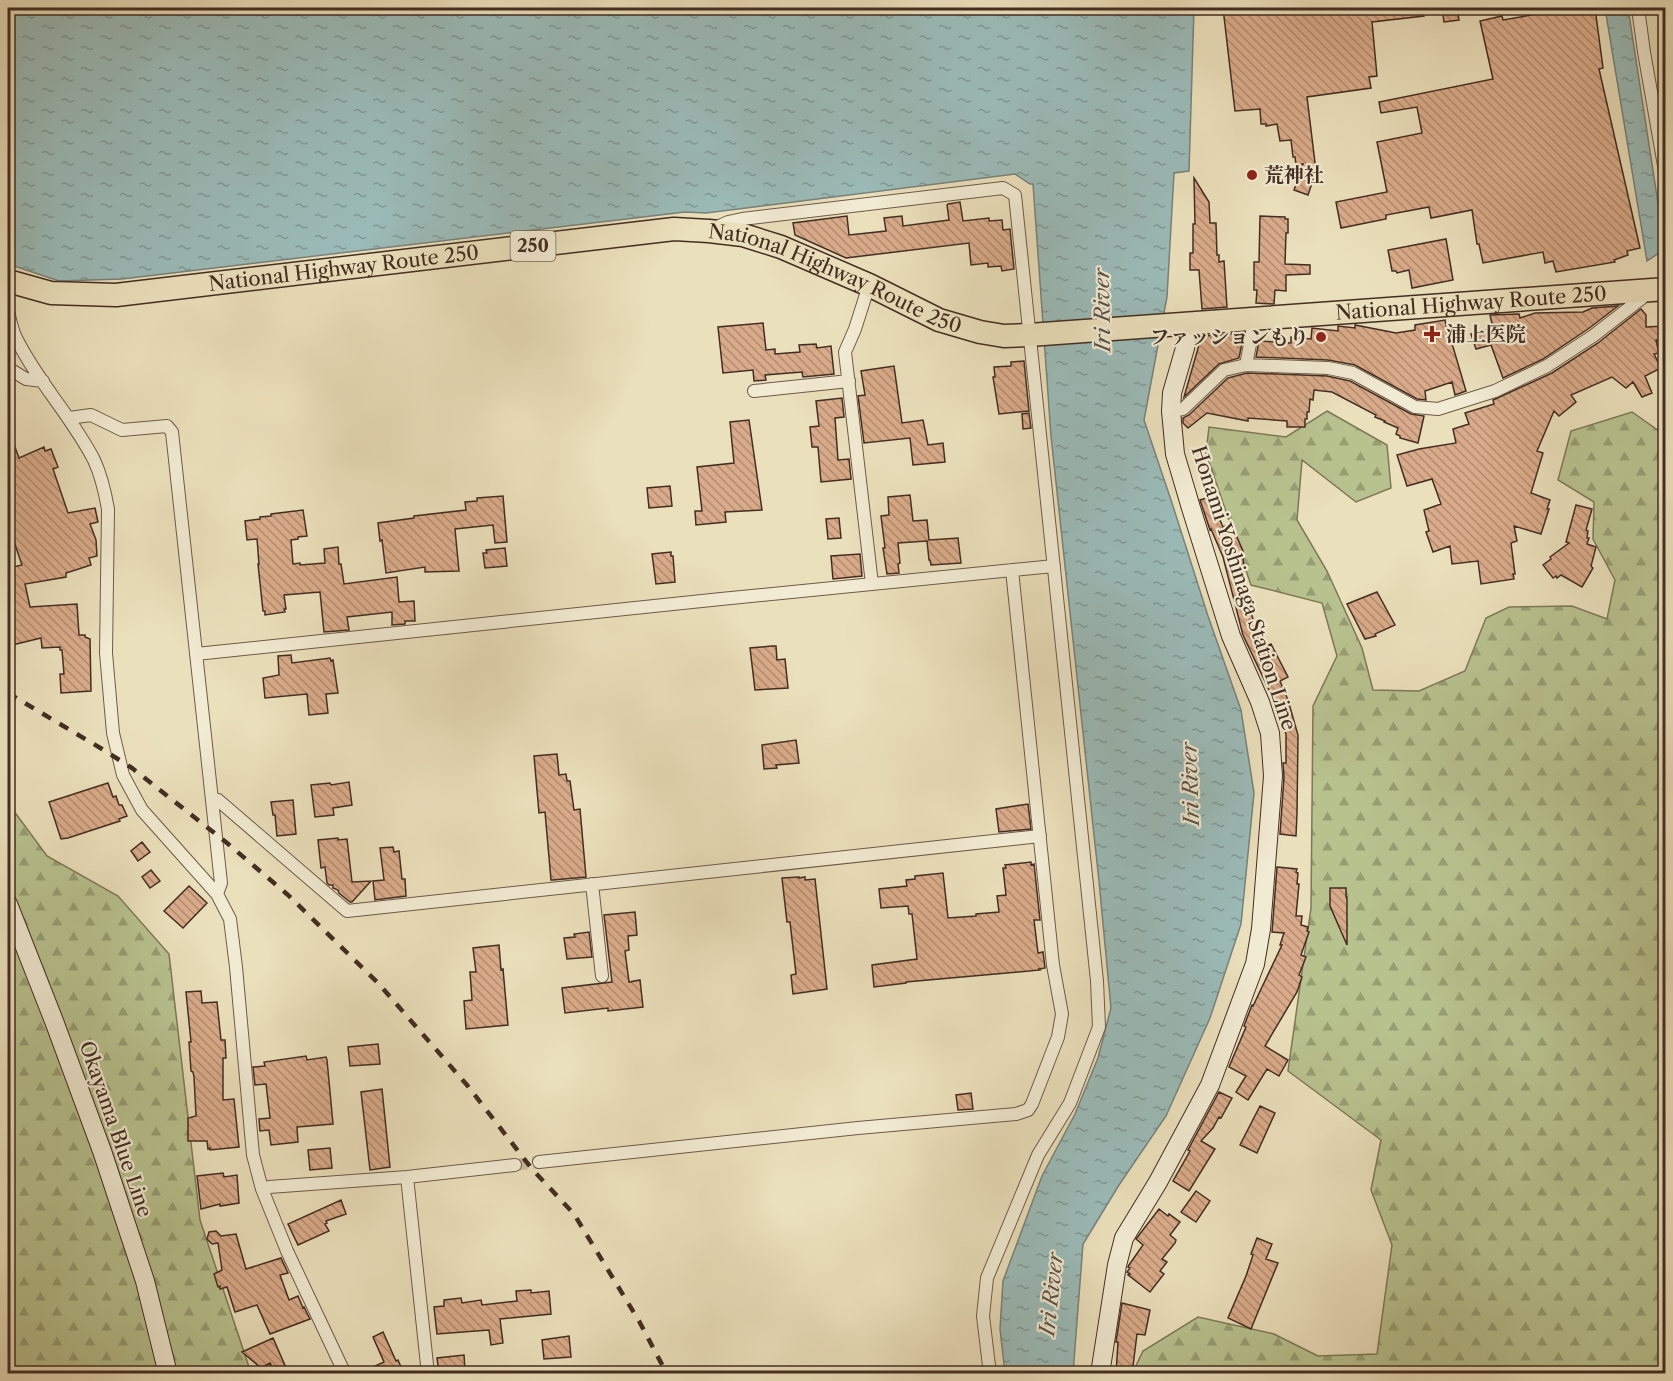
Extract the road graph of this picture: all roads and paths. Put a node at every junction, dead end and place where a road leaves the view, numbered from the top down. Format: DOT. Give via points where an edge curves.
graph roads {
  1 [pos="1638,8"];
  2 [pos="1665,177"];
  3 [pos="709,231"];
  4 [pos="869,285"];
  5 [pos="9,287"];
  6 [pos="1656,290"];
  7 [pos="8,311"];
  8 [pos="1252,320"];
  9 [pos="1181,325"];
  10 [pos="1036,335"];
  11 [pos="1246,365"];
  12 [pos="8,368"];
  13 [pos="43,381"];
  14 [pos="849,381"];
  15 [pos="754,391"];
  16 [pos="1170,411"];
  17 [pos="69,418"];
  18 [pos="1054,566"];
  19 [pos="1012,570"];
  20 [pos="872,584"];
  21 [pos="196,654"];
  22 [pos="212,799"];
  23 [pos="1040,836"];
  24 [pos="592,884"];
  25 [pos="217,894"];
  26 [pos="8,904"];
  27 [pos="602,976"];
  28 [pos="539,1162"];
  29 [pos="515,1165"];
  30 [pos="408,1177"];
  31 [pos="262,1189"];
  32 [pos="168,1374"];
  33 [pos="345,1374"];
  34 [pos="429,1374"];
  35 [pos="990,1374"];
  36 [pos="1100,1374"];
  1 -- 2 [label="street"];
  3 -- 4 [label="highway, National Highway Route 250 / 250" via="743,235 781,247"];
  3 -- 5 [label="highway, National Highway Route 250 / 250" via="674,229 116,295"];
  3 -- 10 [label="street" via="742,219 1003,188 1016,195"];
  4 -- 10 [label="highway, National Highway Route 250 / 250" via="939,320 1004,336"];
  4 -- 14 [label="street" via="845,352"];
  6 -- 8 [label="highway, National Highway Route 250 / 250"];
  6 -- 11 [label="street" via="1547,366 1495,391 1438,409 1415,407 1353,373 1328,368"];
  7 -- 13 [label="street" via="15,337"];
  8 -- 9 [label="highway, National Highway Route 250 / 250"];
  8 -- 11 [label="street"];
  9 -- 10 [label="highway, National Highway Route 250 / 250"];
  9 -- 16 [label="main road, Honami Yoshinaga Station Line" via="1185,348"];
  10 -- 18 [label="street"];
  11 -- 16 [label="street" via="1224,370 1183,409"];
  12 -- 13 [label="street" via="26,379"];
  13 -- 17 [label="street"];
  14 -- 15 [label="street"];
  14 -- 20 [label="street"];
  16 -- 36 [label="main road, Honami Yoshinaga Station Line" via="1175,454 1194,519 1231,636 1270,733 1273,776 1255,964 1210,1085 1124,1238"];
  17 -- 21 [label="street" via="91,415 122,430 167,426 172,432"];
  17 -- 25 [label="street" via="95,461 105,489 106,653 112,733 123,775 142,810"];
  18 -- 19 [label="street"];
  18 -- 35 [label="street" via="1099,1027 1070,1103 1038,1155 987,1278 983,1316"];
  19 -- 20 [label="street"];
  19 -- 23 [label="street"];
  20 -- 21 [label="street"];
  21 -- 22 [label="street"];
  22 -- 24 [label="street" via="218,800 347,911"];
  22 -- 25 [label="street" via="221,883"];
  23 -- 24 [label="street"];
  23 -- 28 [label="street" via="1062,1014 1058,1037 1028,1110"];
  24 -- 27 [label="street"];
  25 -- 31 [label="street" via="230,920 253,1155"];
  26 -- 32 [label="main road, Okayama Blue Line" via="102,1151 145,1281"];
  29 -- 30 [label="street"];
  30 -- 31 [label="street"];
  30 -- 34 [label="street"];
  31 -- 33 [label="street"];
}
